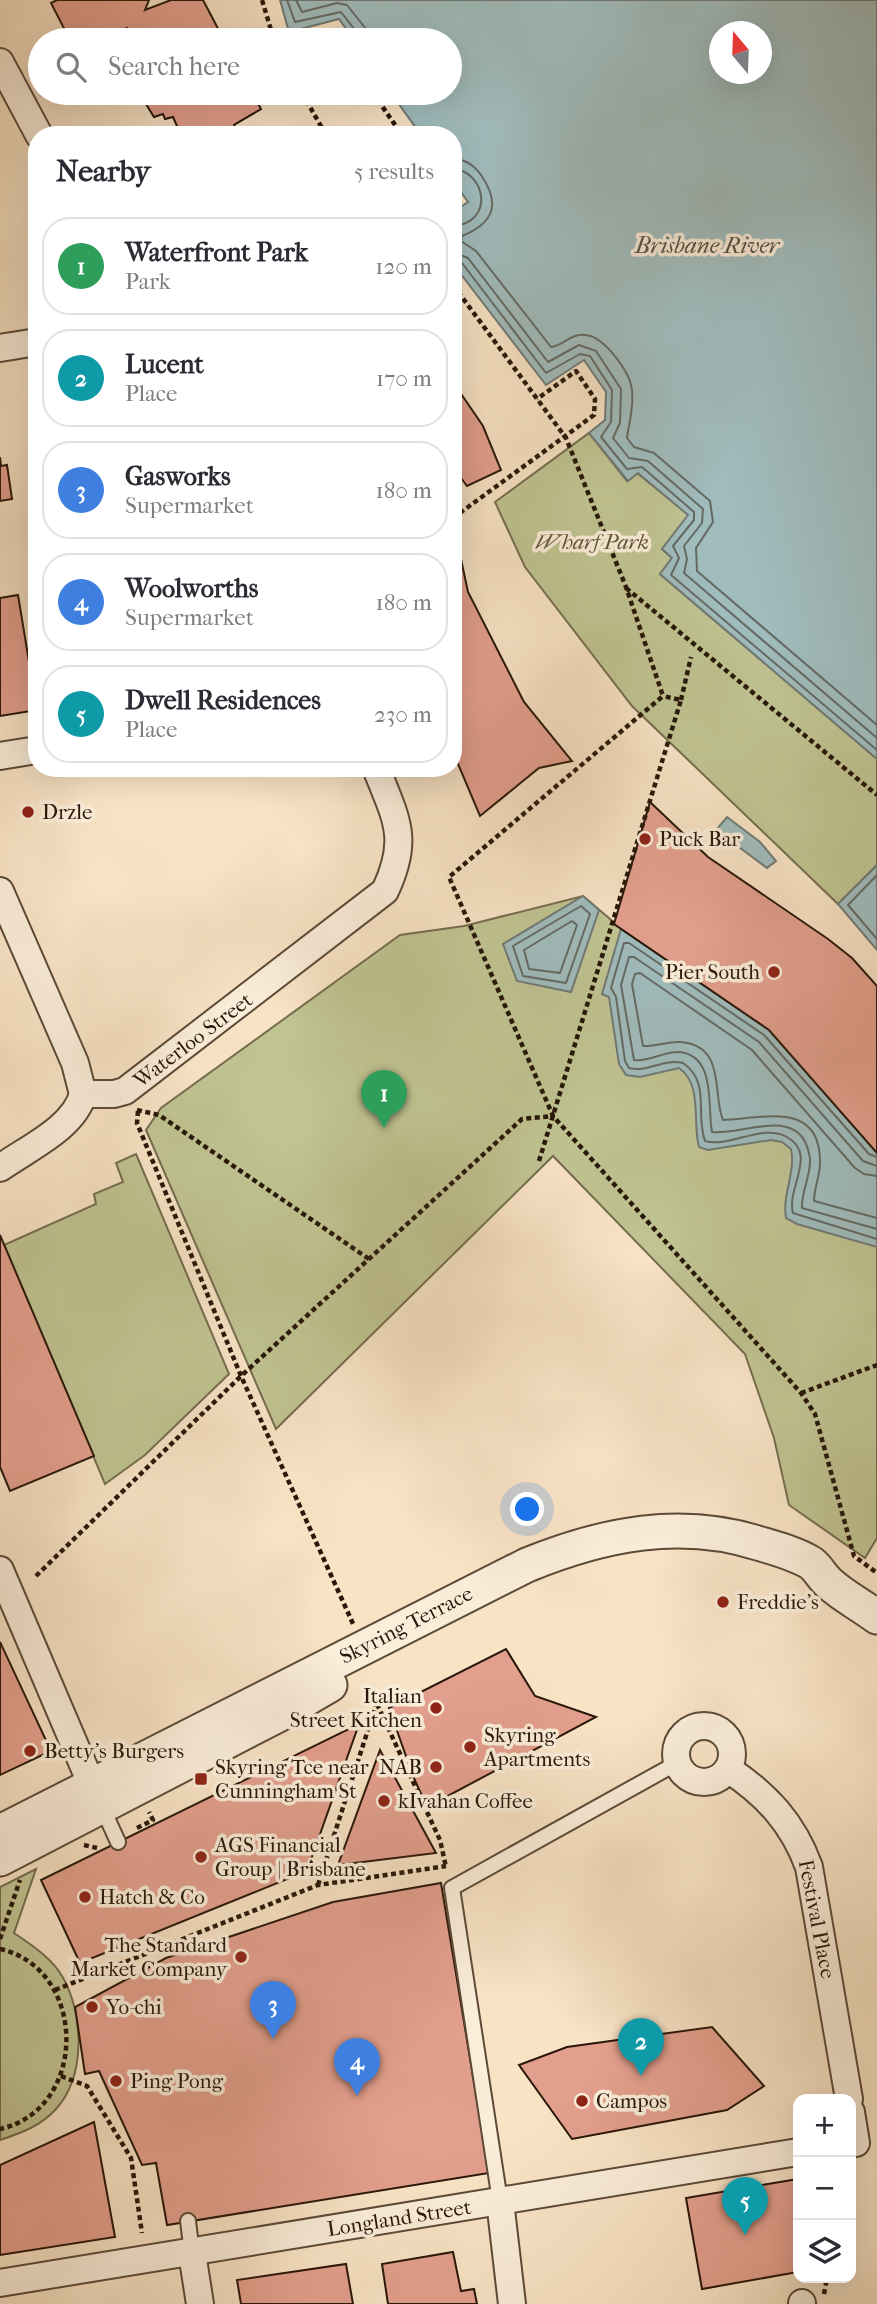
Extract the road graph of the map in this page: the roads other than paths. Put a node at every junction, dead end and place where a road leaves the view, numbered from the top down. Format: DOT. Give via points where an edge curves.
graph roads {
  1 [pos="0,62"];
  2 [pos="34,126"];
  3 [pos="28,343"];
  4 [pos="0,348"];
  5 [pos="28,752"];
  6 [pos="0,757"];
  7 [pos="379,777"];
  8 [pos="0,891"];
  9 [pos="83,1094"];
  10 [pos="0,1168"];
  11 [pos="0,1570"];
  12 [pos="877,1617"];
  13 [pos="677,1763"];
  14 [pos="728,1769"];
  15 [pos="97,1796"];
  16 [pos="0,1832"];
  17 [pos="118,1842"];
  18 [pos="0,1859"];
  19 [pos="848,2094"];
  20 [pos="793,2153"];
  21 [pos="500,2201"];
  22 [pos="188,2221"];
  23 [pos="192,2253"];
  24 [pos="0,2283"];
  25 [pos="200,2304"];
  26 [pos="512,2304"];
  1 -- 2 [label="street"];
  3 -- 4 [label="street"];
  5 -- 6 [label="street"];
  7 -- 9 [label="street, Waterloo Street" via="399,835 397,867 385,891 131,1101 114,1094"];
  8 -- 9 [label="street" via="75,1063"];
  9 -- 10 [label="street" via="69,1120"];
  11 -- 15 [label="street"];
  12 -- 15 [label="street, Skyring Terrace" via="828,1583 813,1564 786,1551 710,1532 614,1535 574,1546 479,1588"];
  13 -- 14 [label="street" via="687,1776 701,1782 716,1780"];
  13 -- 14 [label="street" via="681,1739 708,1726 725,1735 731,1745"];
  13 -- 21 [label="lane" via="452,1888"];
  14 -- 19 [label="street, Festival Place" via="761,1791 785,1819 809,1867"];
  15 -- 16 [label="street, Skyring Terrace"];
  15 -- 17 [label="lane"];
  15 -- 18 [label="street, Skyring Terrace" via="34,1842"];
  20 -- 21 [label="street, Longland Street"];
  21 -- 23 [label="street, Longland Street"];
  21 -- 26 [label="street"];
  22 -- 23 [label="lane"];
  23 -- 24 [label="street, Longland Street"];
  23 -- 25 [label="street"];
}
